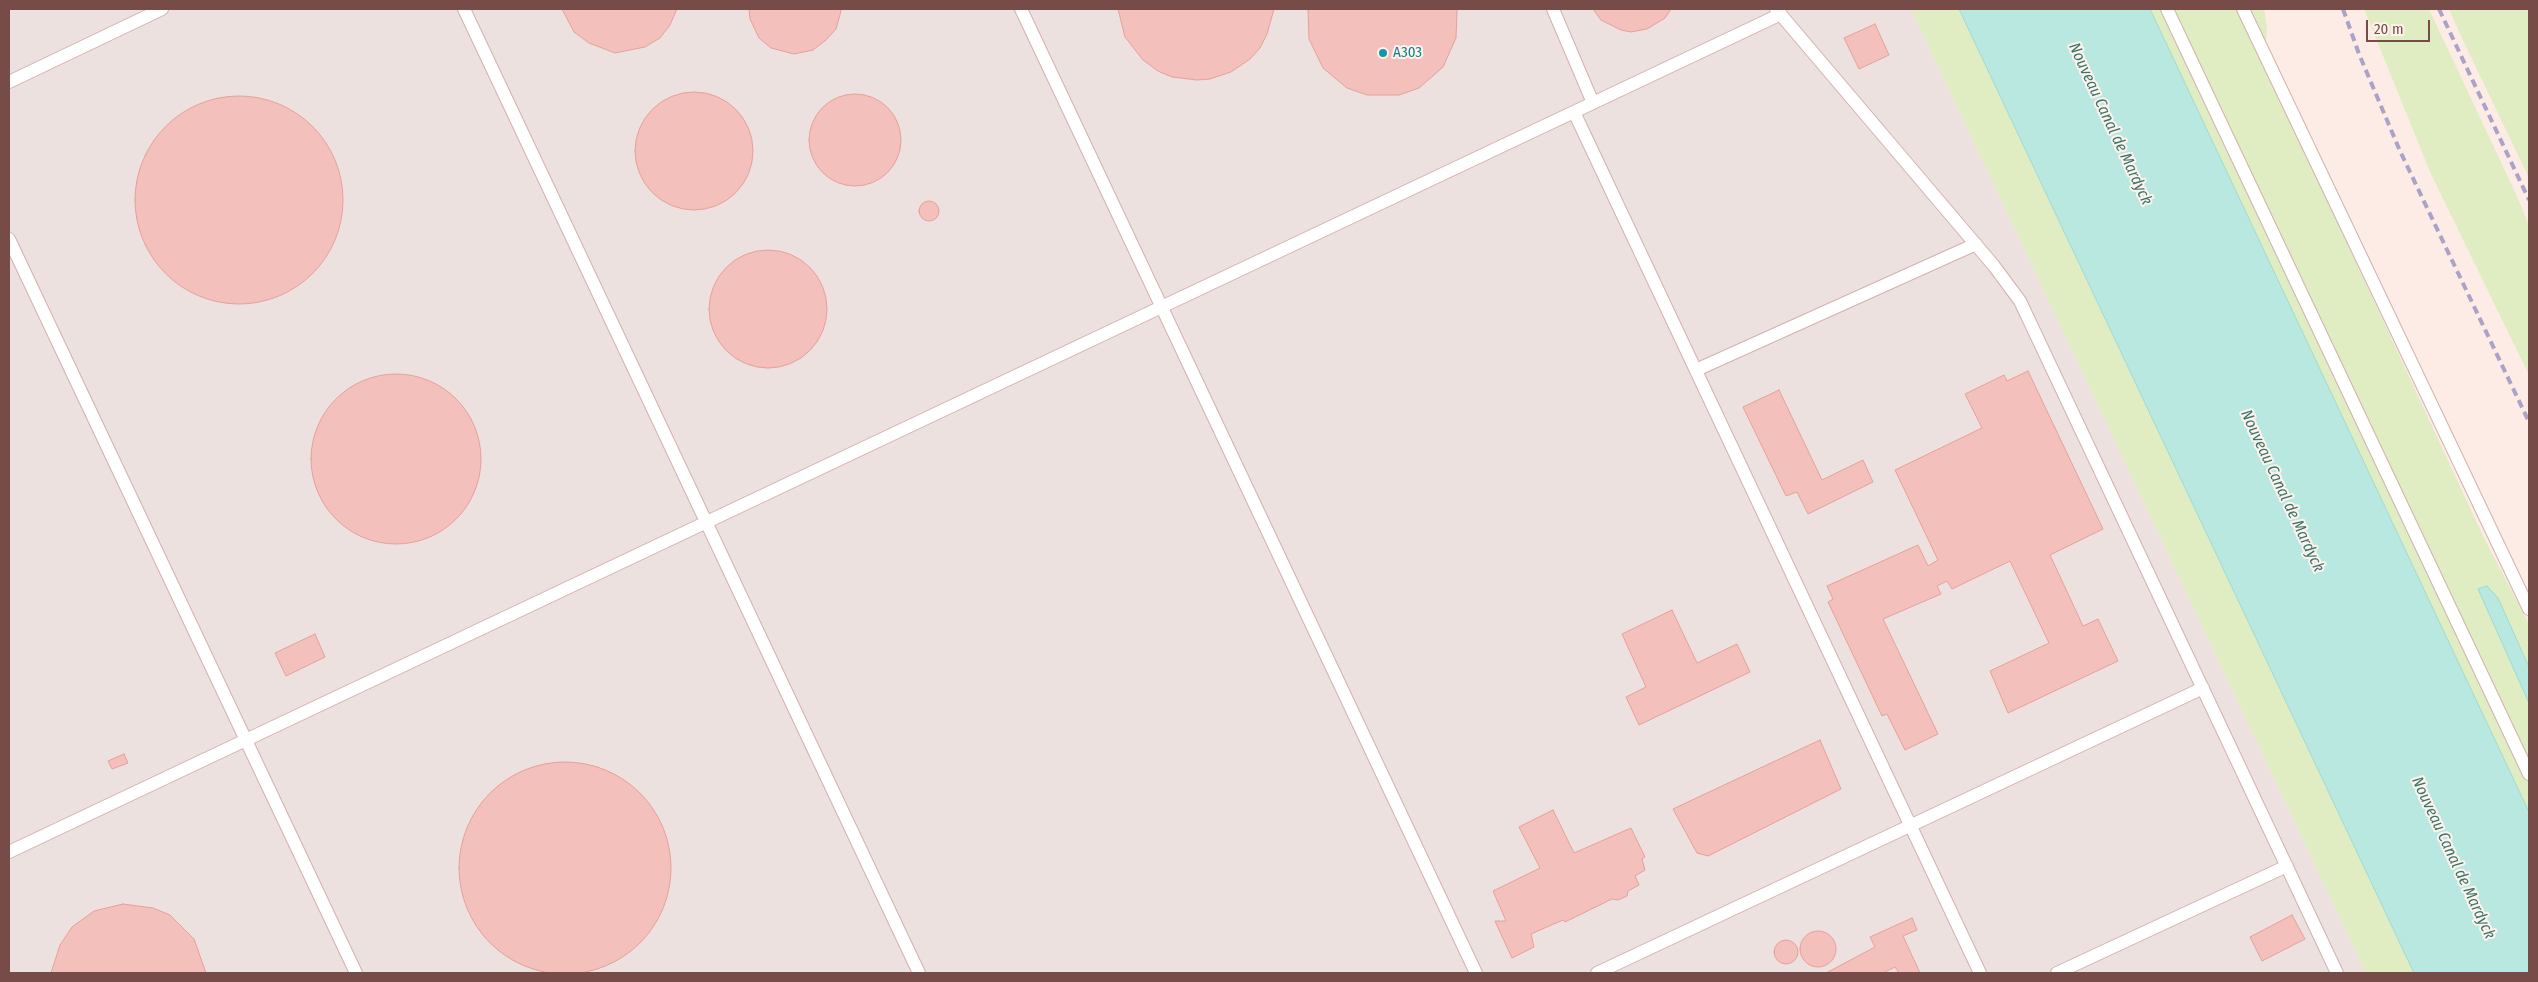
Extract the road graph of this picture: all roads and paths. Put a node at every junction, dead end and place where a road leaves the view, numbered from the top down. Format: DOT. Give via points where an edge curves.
graph roads {
  1 [pos="162,9"];
  2 [pos="464,9"];
  3 [pos="1021,9"];
  4 [pos="1552,9"];
  5 [pos="2167,9"];
  6 [pos="2244,9"];
  7 [pos="1779,12"];
  8 [pos="9,82"];
  9 [pos="1593,103"];
  10 [pos="1574,112"];
  11 [pos="9,239"];
  12 [pos="1976,244"];
  13 [pos="1162,307"];
  14 [pos="1696,370"];
  15 [pos="706,522"];
  16 [pos="2529,609"];
  17 [pos="2203,688"];
  18 [pos="246,739"];
  19 [pos="2529,774"];
  20 [pos="1910,826"];
  21 [pos="9,852"];
  22 [pos="2287,866"];
  23 [pos="356,973"];
  24 [pos="919,973"];
  25 [pos="1476,973"];
  26 [pos="1597,973"];
  27 [pos="1980,973"];
  28 [pos="2057,973"];
  29 [pos="2337,973"];
  1 -- 8 [label="lane"];
  2 -- 15 [label="lane"];
  3 -- 13 [label="lane"];
  4 -- 9 [label="lane"];
  5 -- 19 [label="lane"];
  6 -- 16 [label="lane"];
  7 -- 9 [label="lane"];
  7 -- 12 [label="lane"];
  9 -- 10 [label="lane"];
  10 -- 13 [label="lane"];
  10 -- 14 [label="lane"];
  11 -- 18 [label="lane"];
  12 -- 14 [label="lane"];
  12 -- 17 [label="lane" via="2012,289 2026,313"];
  13 -- 15 [label="lane"];
  13 -- 25 [label="lane"];
  14 -- 20 [label="lane"];
  15 -- 18 [label="lane"];
  15 -- 24 [label="lane"];
  17 -- 20 [label="lane"];
  17 -- 22 [label="lane"];
  18 -- 21 [label="lane"];
  18 -- 23 [label="lane"];
  20 -- 26 [label="lane"];
  20 -- 27 [label="lane"];
  22 -- 28 [label="lane"];
  22 -- 29 [label="lane"];
}
